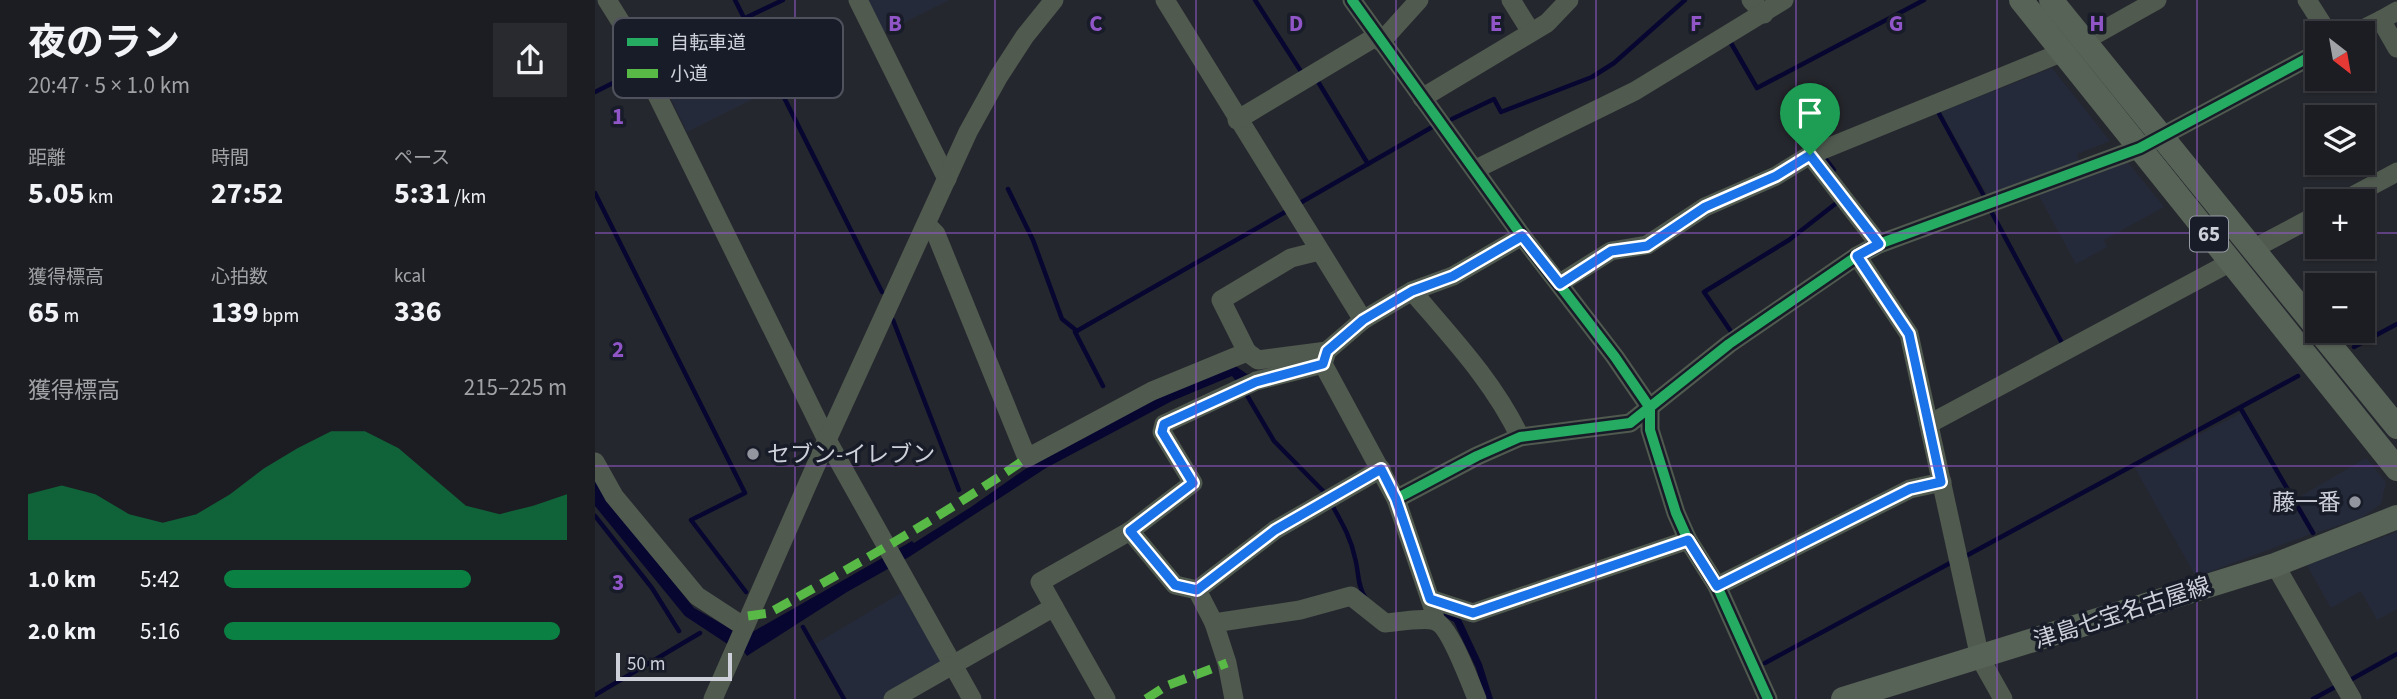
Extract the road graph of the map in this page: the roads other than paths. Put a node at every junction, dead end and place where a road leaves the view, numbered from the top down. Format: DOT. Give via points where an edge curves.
graph roads {
  1 [pos="607,0"];
  2 [pos="858,0"];
  3 [pos="1054,0"];
  4 [pos="1165,0"];
  5 [pos="1352,0"];
  6 [pos="1419,0"];
  7 [pos="1511,0"];
  8 [pos="1569,0"];
  9 [pos="1784,0"];
  10 [pos="2021,0"];
  11 [pos="2051,0"];
  12 [pos="2157,0"];
  13 [pos="2307,0"];
  14 [pos="1758,7"];
  15 [pos="2389,15"];
  16 [pos="617,18"];
  17 [pos="2320,21"];
  18 [pos="1531,32"];
  19 [pos="1379,39"];
  20 [pos="2073,46"];
  21 [pos="2397,48"];
  22 [pos="2305,59"];
  23 [pos="658,98"];
  24 [pos="1422,98"];
  25 [pos="1237,120"];
  26 [pos="2161,136"];
  27 [pos="2140,148"];
  28 [pos="1810,155"];
  29 [pos="1476,169"];
  30 [pos="2397,172"];
  31 [pos="947,179"];
  32 [pos="2365,189"];
  33 [pos="2305,221"];
  34 [pos="926,224"];
  35 [pos="1522,236"];
  36 [pos="1879,244"];
  37 [pos="2253,249"];
  38 [pos="1319,251"];
  39 [pos="1857,256"];
  40 [pos="2231,262"];
  41 [pos="1560,284"];
  42 [pos="1412,291"];
  43 [pos="2305,313"];
  44 [pos="1363,320"];
  45 [pos="2329,343"];
  46 [pos="1247,352"];
  47 [pos="1325,358"];
  48 [pos="1650,408"];
  49 [pos="1929,424"];
  50 [pos="2397,427"];
  51 [pos="1520,437"];
  52 [pos="827,440"];
  53 [pos="595,462"];
  54 [pos="1381,469"];
  55 [pos="2397,469"];
  56 [pos="1941,482"];
  57 [pos="1396,499"];
  58 [pos="2397,517"];
  59 [pos="1130,531"];
  60 [pos="1688,540"];
  61 [pos="2275,565"];
  62 [pos="1717,586"];
  63 [pos="1197,590"];
  64 [pos="1054,607"];
  65 [pos="1433,611"];
  66 [pos="1214,623"];
  67 [pos="742,629"];
  68 [pos="1980,658"];
  69 [pos="953,665"];
  70 [pos="713,699"];
  71 [pos="893,699"];
  72 [pos="972,699"];
  73 [pos="1107,699"];
  74 [pos="1234,699"];
  75 [pos="1476,699"];
  76 [pos="1768,699"];
  77 [pos="1843,699"];
  78 [pos="2003,699"];
  79 [pos="2352,699"];
  1 -- 16 [label="street"];
  2 -- 31 [label="street"];
  3 -- 31 [label="street" via="995,84"];
  4 -- 25 [label="street"];
  5 -- 19 [label="street"];
  6 -- 19 [label="street"];
  7 -- 18 [label="street"];
  8 -- 18 [label="street"];
  9 -- 14 [label="street"];
  10 -- 20 [label="main road, 65"];
  11 -- 20 [label="main road, 65"];
  12 -- 20 [label="street"];
  13 -- 17 [label="street"];
  14 -- 29 [label="street" via="1635,91"];
  15 -- 21 [label="street"];
  18 -- 24 [label="street"];
  19 -- 24 [label="street"];
  19 -- 25 [label="street"];
  20 -- 26 [label="main road, 65"];
  20 -- 27 [label="main road, 65"];
  20 -- 28 [label="street"];
  22 -- 26 [label="street"];
  23 -- 52 [label="street"];
  24 -- 29 [label="street"];
  25 -- 38 [label="street"];
  26 -- 27 [label="street"];
  26 -- 37 [label="main road, 65"];
  27 -- 36 [label="street"];
  27 -- 40 [label="main road, 65"];
  28 -- 36 [label="street"];
  28 -- 41 [label="street" via="1776,176 1705,207 1647,246 1611,251"];
  29 -- 35 [label="street"];
  30 -- 32 [label="street"];
  31 -- 34 [label="street"];
  33 -- 37 [label="street"];
  34 -- 46 [label="street" via="936,234 1027,458 1152,391"];
  34 -- 52 [label="street"];
  35 -- 41 [label="street"];
  35 -- 42 [label="street" via="1453,276"];
  36 -- 39 [label="street"];
  37 -- 43 [label="main road, 65"];
  38 -- 44 [label="street"];
  38 -- 46 [label="street" via="1291,258 1221,300"];
  39 -- 48 [label="street" via="1729,344"];
  39 -- 49 [label="street" via="1909,334"];
  40 -- 49 [label="street"];
  40 -- 55 [label="main road, 65"];
  41 -- 48 [label="street"];
  42 -- 44 [label="street"];
  42 -- 51 [label="street" via="1476,364"];
  44 -- 47 [label="street"];
  45 -- 50 [label="main road, 65"];
  46 -- 47 [label="street" via="1258,360"];
  47 -- 54 [label="street"];
  47 -- 59 [label="street" via="1256,382 1164,424 1162,432 1193,483"];
  48 -- 51 [label="street" via="1630,423"];
  48 -- 60 [label="street" via="1650,430"];
  49 -- 56 [label="street"];
  51 -- 57 [label="street"];
  52 -- 67 [label="street"];
  52 -- 69 [label="street"];
  53 -- 67 [label="street" via="614,496 697,596"];
  54 -- 57 [label="street"];
  54 -- 63 [label="street" via="1275,530"];
  56 -- 62 [label="street" via="1910,489"];
  56 -- 68 [label="street"];
  57 -- 65 [label="street"];
  58 -- 61 [label="main road, 津島七宝名古屋線"];
  59 -- 63 [label="street" via="1175,585"];
  59 -- 64 [label="street" via="1040,582"];
  60 -- 62 [label="street"];
  60 -- 65 [label="street" via="1473,613"];
  61 -- 68 [label="main road, 津島七宝名古屋線"];
  61 -- 79 [label="street"];
  62 -- 76 [label="street"];
  63 -- 66 [label="street"];
  64 -- 69 [label="street"];
  64 -- 73 [label="street"];
  65 -- 66 [label="street" via="1385,623 1352,596 1300,610"];
  65 -- 75 [label="street" via="1466,670"];
  66 -- 74 [label="street"];
  67 -- 70 [label="street"];
  68 -- 77 [label="main road, 津島七宝名古屋線"];
  68 -- 78 [label="street"];
  69 -- 71 [label="street"];
  69 -- 72 [label="street"];
}
